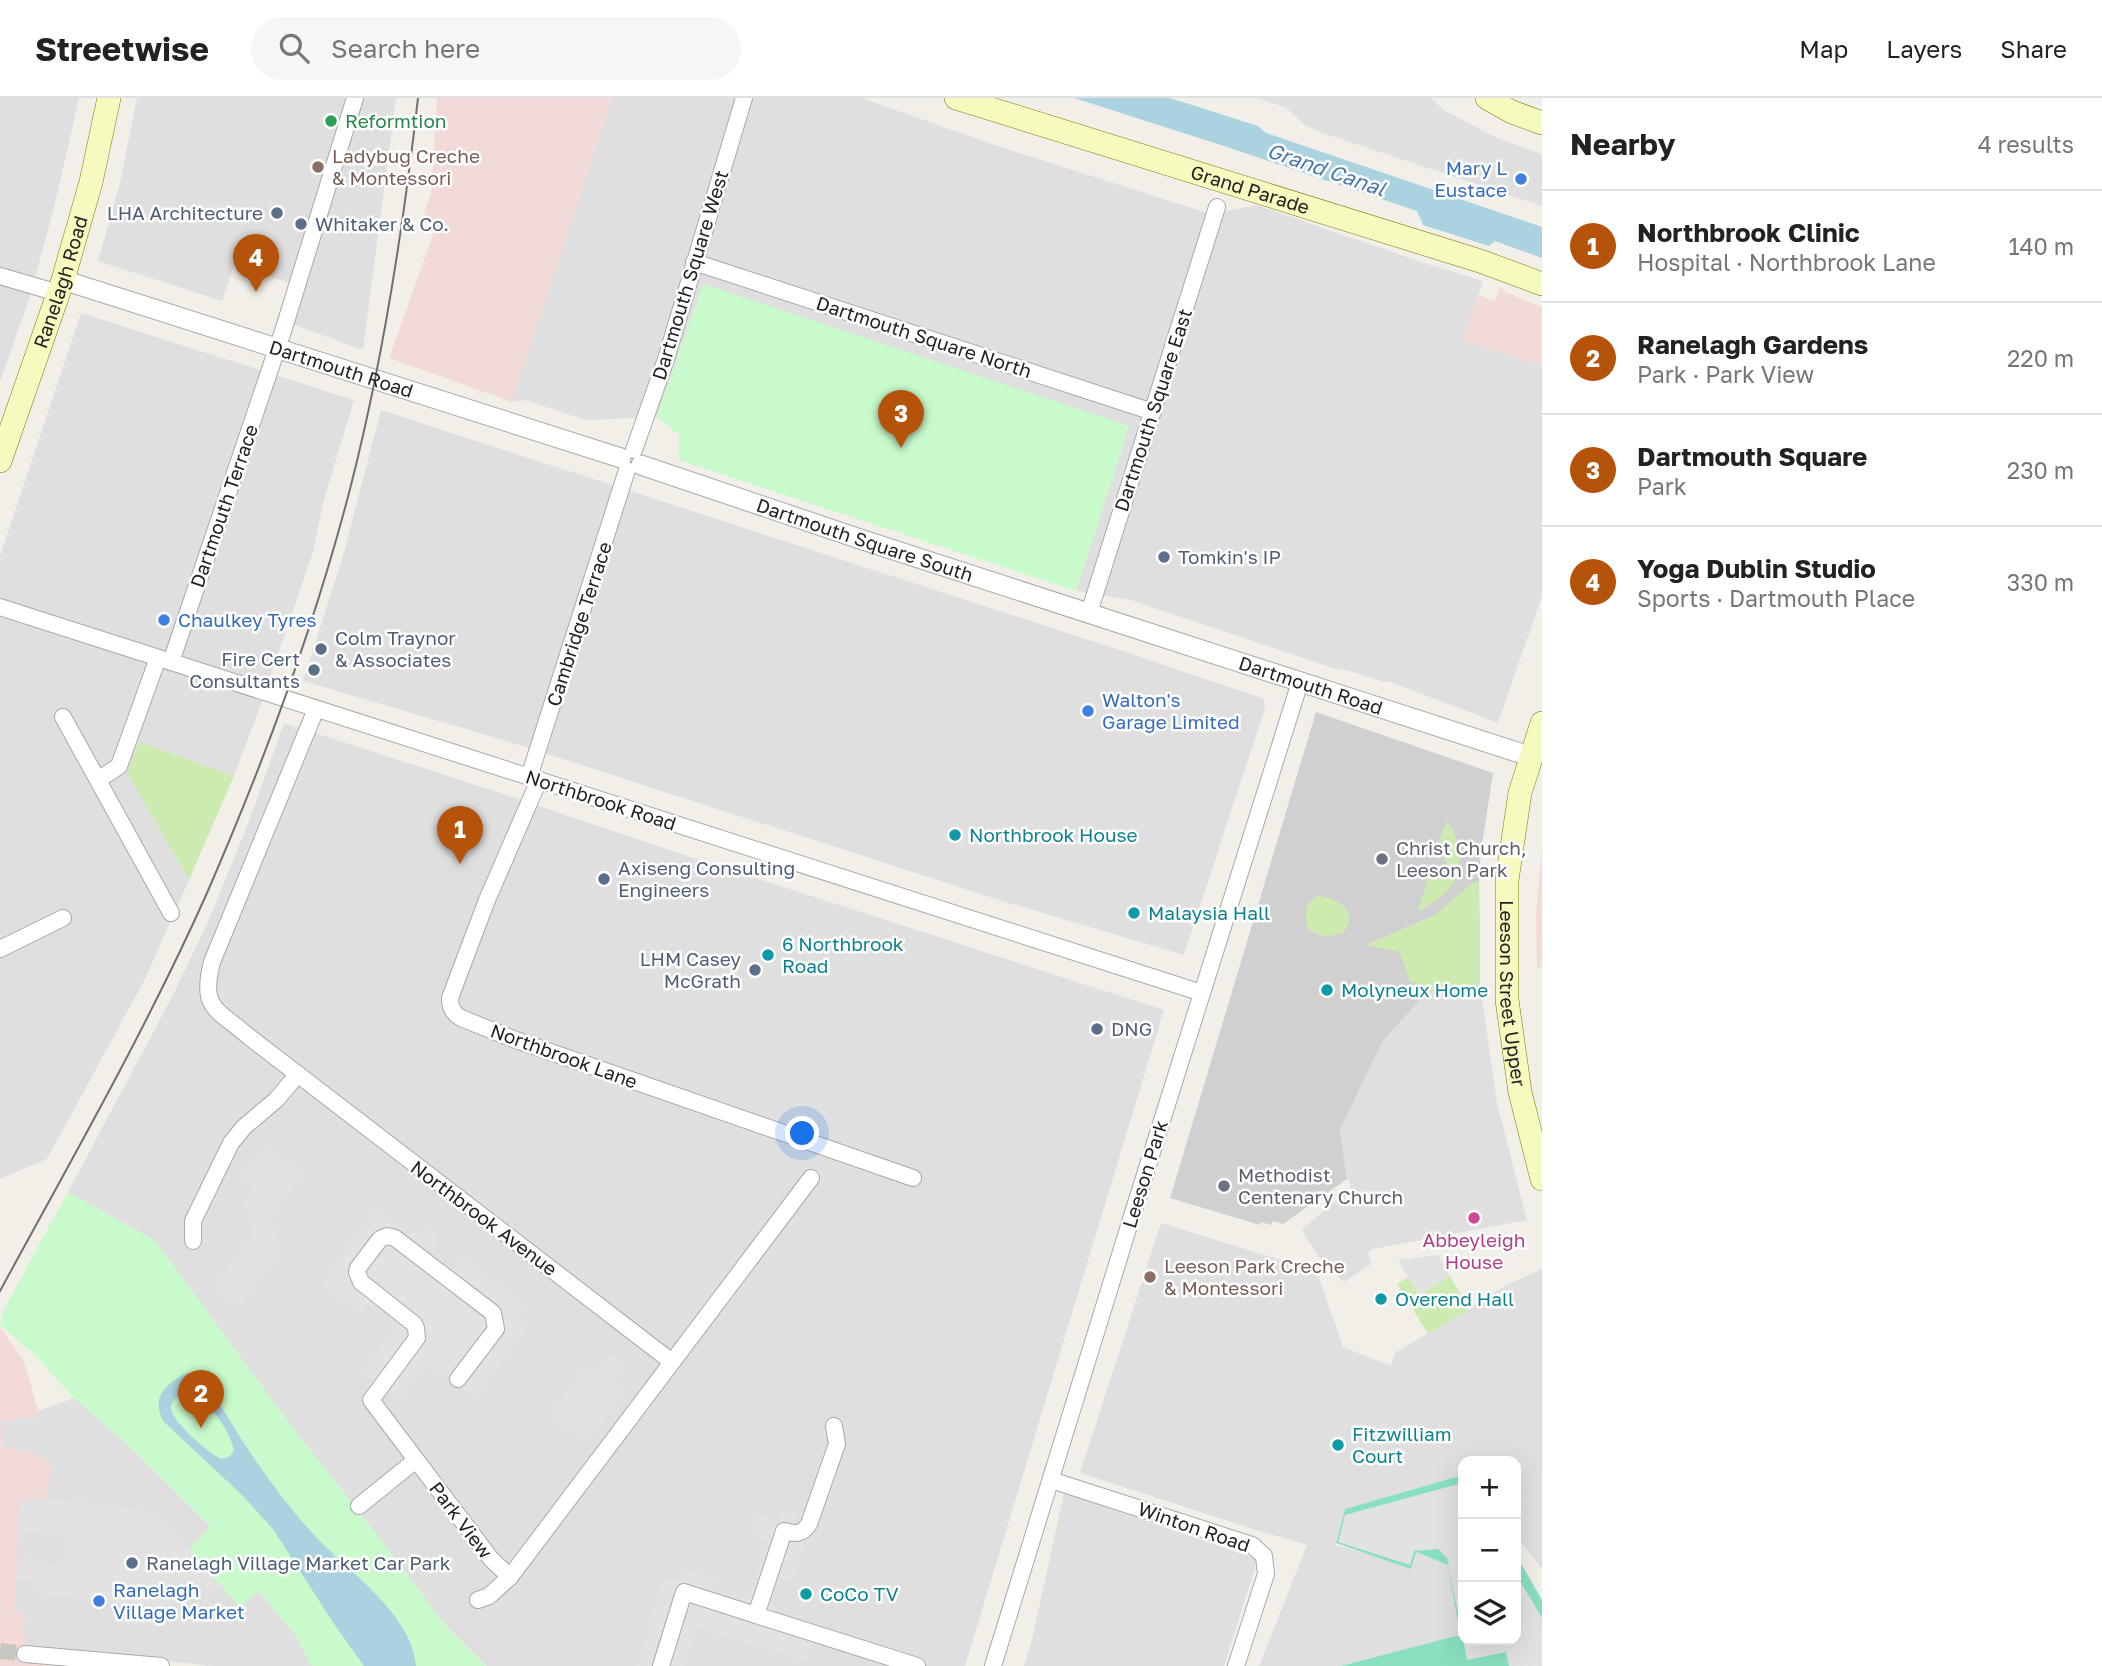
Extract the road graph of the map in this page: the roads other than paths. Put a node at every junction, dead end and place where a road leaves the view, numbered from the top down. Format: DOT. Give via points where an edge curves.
graph roads {
  1 [pos="109,98"];
  2 [pos="355,98"];
  3 [pos="744,98"];
  4 [pos="956,98"];
  5 [pos="1486,98"];
  6 [pos="1542,122"];
  7 [pos="1217,207"];
  8 [pos="694,262"];
  9 [pos="0,276"];
  10 [pos="1542,284"];
  11 [pos="60,286"];
  12 [pos="276,349"];
  13 [pos="1153,412"];
  14 [pos="0,461"];
  15 [pos="631,461"];
  16 [pos="0,607"];
  17 [pos="1089,613"];
  18 [pos="164,660"];
  19 [pos="1300,682"];
  20 [pos="316,709"];
  21 [pos="64,717"];
  22 [pos="1542,723"];
  23 [pos="1532,757"];
  24 [pos="534,778"];
  25 [pos="98,780"];
  26 [pos="171,913"];
  27 [pos="62,918"];
  28 [pos="0,949"];
  29 [pos="1202,993"];
  30 [pos="298,1074"];
  31 [pos="811,1178"];
  32 [pos="913,1178"];
  33 [pos="1542,1179"];
  34 [pos="193,1241"];
  35 [pos="672,1362"];
  36 [pos="458,1379"];
  37 [pos="834,1426"];
  38 [pos="416,1460"];
  39 [pos="1051,1480"];
  40 [pos="359,1506"];
  41 [pos="510,1577"];
  42 [pos="478,1600"];
  43 [pos="756,1615"];
  44 [pos="25,1654"];
  45 [pos="161,1666"];
  46 [pos="661,1666"];
  47 [pos="916,1666"];
  48 [pos="993,1666"];
  49 [pos="1236,1666"];
  1 -- 11 [label="main road, Ranelagh Road" via="91,182"];
  2 -- 12 [label="street, Dartmouth Terrace"];
  3 -- 8 [label="street, Dartmouth Square West"];
  4 -- 10 [label="main road, Grand Parade"];
  5 -- 6 [label="main road"];
  7 -- 13 [label="street, Dartmouth Square East"];
  8 -- 13 [label="street, Dartmouth Square North"];
  8 -- 15 [label="street, Dartmouth Square West"];
  9 -- 11 [label="street"];
  11 -- 12 [label="street, Dartmouth Road"];
  11 -- 14 [label="main road, Ranelagh Road"];
  12 -- 15 [label="street, Dartmouth Road"];
  12 -- 18 [label="street, Dartmouth Terrace"];
  13 -- 17 [label="street, Dartmouth Square East"];
  15 -- 17 [label="street, Dartmouth Square South"];
  15 -- 24 [label="street, Cambridge Terrace"];
  16 -- 18 [label="street, Northbrook Road"];
  17 -- 19 [label="street, Dartmouth Road"];
  18 -- 20 [label="street, Northbrook Road"];
  18 -- 25 [label="street, Dartmouth Terrace" via="118,766"];
  19 -- 23 [label="street, Dartmouth Road"];
  19 -- 29 [label="street, Leeson Park"];
  20 -- 24 [label="street, Northbrook Road"];
  20 -- 30 [label="street, Northbrook Avenue" via="207,982 214,1008"];
  21 -- 25 [label="street"];
  22 -- 23 [label="main road, Leeson Street Upper"];
  23 -- 33 [label="main road, Leeson Street Upper" via="1520,793 1507,880 1507,1000 1520,1092"];
  24 -- 29 [label="street, Northbrook Road"];
  24 -- 32 [label="street, Northbrook Lane" via="450,998 454,1013 516,1040"];
  25 -- 26 [label="street"];
  27 -- 28 [label="street"];
  29 -- 39 [label="street, Leeson Park"];
  30 -- 34 [label="street" via="231,1143 193,1221"];
  30 -- 35 [label="street, Northbrook Avenue"];
  31 -- 35 [label="street"];
  35 -- 41 [label="street"];
  36 -- 38 [label="street, Park View" via="496,1329 493,1313 395,1238 380,1239 358,1268 358,1277 414,1324 417,1338 371,1400"];
  37 -- 43 [label="street" via="837,1444 809,1524 795,1534 784,1531"];
  38 -- 40 [label="street"];
  38 -- 41 [label="street, Park View" via="491,1559"];
  39 -- 48 [label="street, Leeson Park"];
  39 -- 49 [label="street, Winton Road" via="1259,1550 1266,1574"];
  41 -- 42 [label="street"];
  43 -- 46 [label="street" via="684,1592"];
  43 -- 47 [label="street"];
  44 -- 45 [label="street"];
}
